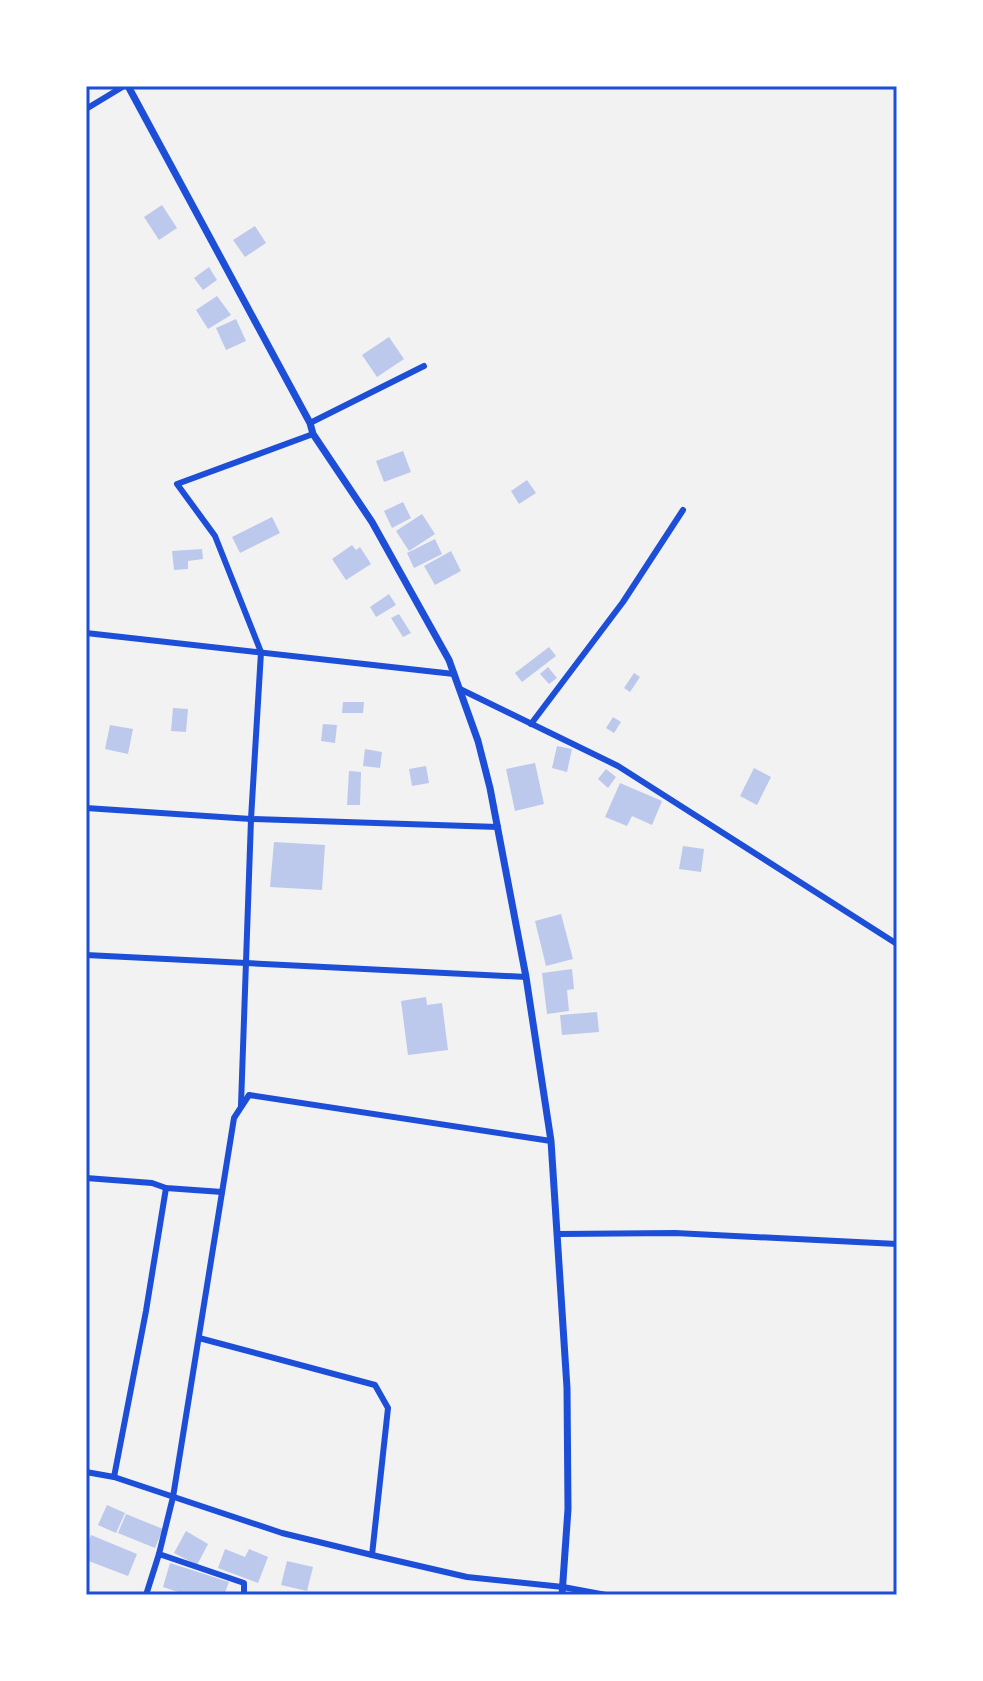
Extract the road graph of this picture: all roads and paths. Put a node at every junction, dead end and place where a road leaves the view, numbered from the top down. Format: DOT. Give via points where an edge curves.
graph roads {
  1 [pos="126,86"];
  2 [pos="86,109"];
  3 [pos="424,366"];
  4 [pos="310,423"];
  5 [pos="313,434"];
  6 [pos="683,510"];
  7 [pos="86,633"];
  8 [pos="261,652"];
  9 [pos="454,674"];
  10 [pos="460,689"];
  11 [pos="531,724"];
  12 [pos="86,808"];
  13 [pos="251,819"];
  14 [pos="498,827"];
  15 [pos="897,944"];
  16 [pos="86,955"];
  17 [pos="246,964"];
  18 [pos="526,977"];
  19 [pos="241,1108"];
  20 [pos="551,1141"];
  21 [pos="86,1178"];
  22 [pos="166,1188"];
  23 [pos="222,1192"];
  24 [pos="559,1234"];
  25 [pos="897,1244"];
  26 [pos="199,1338"];
  27 [pos="86,1472"];
  28 [pos="114,1477"];
  29 [pos="173,1497"];
  30 [pos="159,1554"];
  31 [pos="372,1555"];
  32 [pos="563,1591"];
  33 [pos="146,1595"];
  34 [pos="244,1595"];
  35 [pos="606,1595"];
  1 -- 2 [label="street"];
  1 -- 4 [label="street"];
  3 -- 4 [label="street"];
  4 -- 5 [label="street"];
  5 -- 8 [label="street" via="177,484 215,536"];
  5 -- 9 [label="street" via="372,522"];
  6 -- 11 [label="street" via="623,602"];
  7 -- 8 [label="street"];
  8 -- 9 [label="street"];
  8 -- 13 [label="street"];
  9 -- 10 [label="street"];
  10 -- 11 [label="street"];
  10 -- 14 [label="street"];
  11 -- 15 [label="street" via="618,766"];
  12 -- 13 [label="street"];
  13 -- 14 [label="street"];
  13 -- 17 [label="street"];
  14 -- 18 [label="street"];
  16 -- 17 [label="street"];
  17 -- 18 [label="street"];
  17 -- 19 [label="street"];
  18 -- 20 [label="street"];
  19 -- 20 [label="street" via="249,1095"];
  19 -- 23 [label="street" via="234,1118"];
  20 -- 24 [label="street"];
  21 -- 22 [label="street"];
  22 -- 23 [label="street"];
  22 -- 28 [label="street"];
  23 -- 26 [label="street"];
  24 -- 25 [label="street" via="675,1233"];
  24 -- 32 [label="street" via="567,1388"];
  26 -- 29 [label="street"];
  26 -- 31 [label="street" via="375,1385 388,1408"];
  27 -- 28 [label="street"];
  28 -- 29 [label="street"];
  29 -- 30 [label="street"];
  29 -- 31 [label="street" via="282,1533"];
  30 -- 33 [label="street"];
  30 -- 34 [label="street" via="244,1583"];
  31 -- 32 [label="street" via="467,1577"];
  32 -- 35 [label="street"];
}
